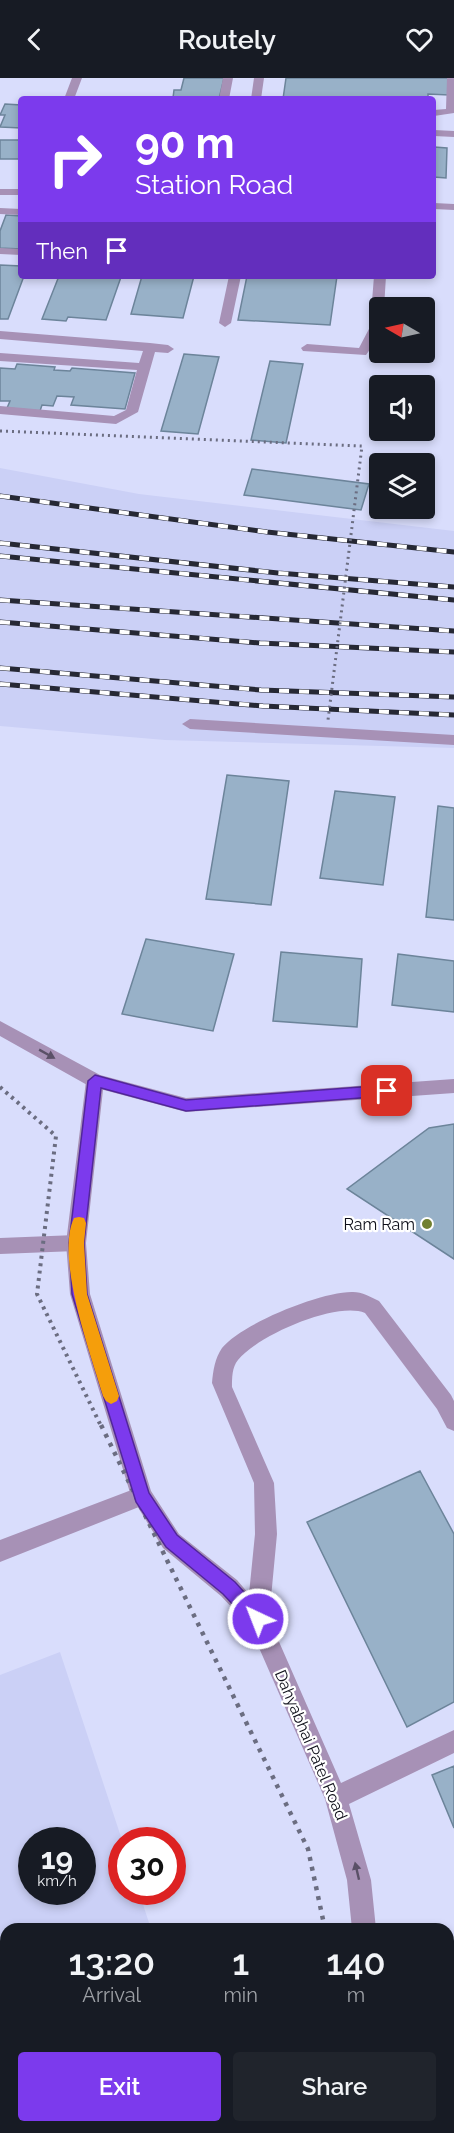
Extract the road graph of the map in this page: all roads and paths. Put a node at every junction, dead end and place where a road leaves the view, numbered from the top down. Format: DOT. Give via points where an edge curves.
graph roads {
  1 [pos="77,78"];
  2 [pos="228,78"];
  3 [pos="259,78"];
  4 [pos="452,78"];
  5 [pos="70,96"];
  6 [pos="225,96"];
  7 [pos="256,96"];
  8 [pos="436,113"];
  9 [pos="436,133"];
  10 [pos="454,134"];
  11 [pos="0,192"];
  12 [pos="18,192"];
  13 [pos="436,206"];
  14 [pos="454,207"];
  15 [pos="18,212"];
  16 [pos="1,213"];
  17 [pos="0,251"];
  18 [pos="18,252"];
  19 [pos="0,261"];
  20 [pos="18,262"];
  21 [pos="234,279"];
  22 [pos="380,279"];
  23 [pos="225,323"];
  24 [pos="0,335"];
  25 [pos="150,347"];
  26 [pos="308,348"];
  27 [pos="168,349"];
  28 [pos="0,357"];
  29 [pos="145,367"];
  30 [pos="0,410"];
  31 [pos="0,431"];
  32 [pos="328,720"];
  33 [pos="190,724"];
  34 [pos="454,740"];
  35 [pos="0,1028"];
  36 [pos="95,1081"];
  37 [pos="454,1086"];
  38 [pos="0,1087"];
  39 [pos="76,1243"];
  40 [pos="0,1246"];
  41 [pos="454,1421"];
  42 [pos="142,1496"];
  43 [pos="0,1551"];
  44 [pos="258,1619"];
  45 [pos="454,1741"];
  46 [pos="336,1798"];
  47 [pos="324,1923"];
  48 [pos="363,1923"];
  1 -- 5 [label="street"];
  2 -- 6 [label="street"];
  3 -- 7 [label="street"];
  4 -- 8 [label="street" via="451,111"];
  9 -- 10 [label="street"];
  11 -- 12 [label="street"];
  13 -- 14 [label="street"];
  15 -- 16 [label="street"];
  17 -- 18 [label="street"];
  19 -- 20 [label="street"];
  21 -- 23 [label="street"];
  22 -- 26 [label="street" via="375,333 369,346 362,352"];
  24 -- 25 [label="street"];
  25 -- 27 [label="street"];
  25 -- 29 [label="street"];
  28 -- 29 [label="street"];
  29 -- 30 [label="street" via="132,412 123,418"];
  31 -- 32 [label="path, bridge" via="362,446"];
  33 -- 34 [label="street"];
  35 -- 36 [label="street, one-way"];
  36 -- 37 [label="street" via="186,1105"];
  36 -- 39 [label="street, Dahyabhai Patel Road"];
  38 -- 47 [label="path, bridge" via="56,1136 37,1294 308,1849"];
  39 -- 40 [label="street"];
  39 -- 42 [label="street, Dahyabhai Patel Road" via="80,1294"];
  41 -- 44 [label="street" via="372,1307 353,1300 320,1305 242,1341 228,1357 222,1387 264,1483 266,1533"];
  42 -- 43 [label="street"];
  42 -- 44 [label="street, Dahyabhai Patel Road" via="171,1541 229,1588"];
  44 -- 46 [label="street, Dahyabhai Patel Road"];
  45 -- 46 [label="street"];
  48 -- 46 [label="street, Dahyabhai Patel Road, one-way" via="359,1880"];
}
